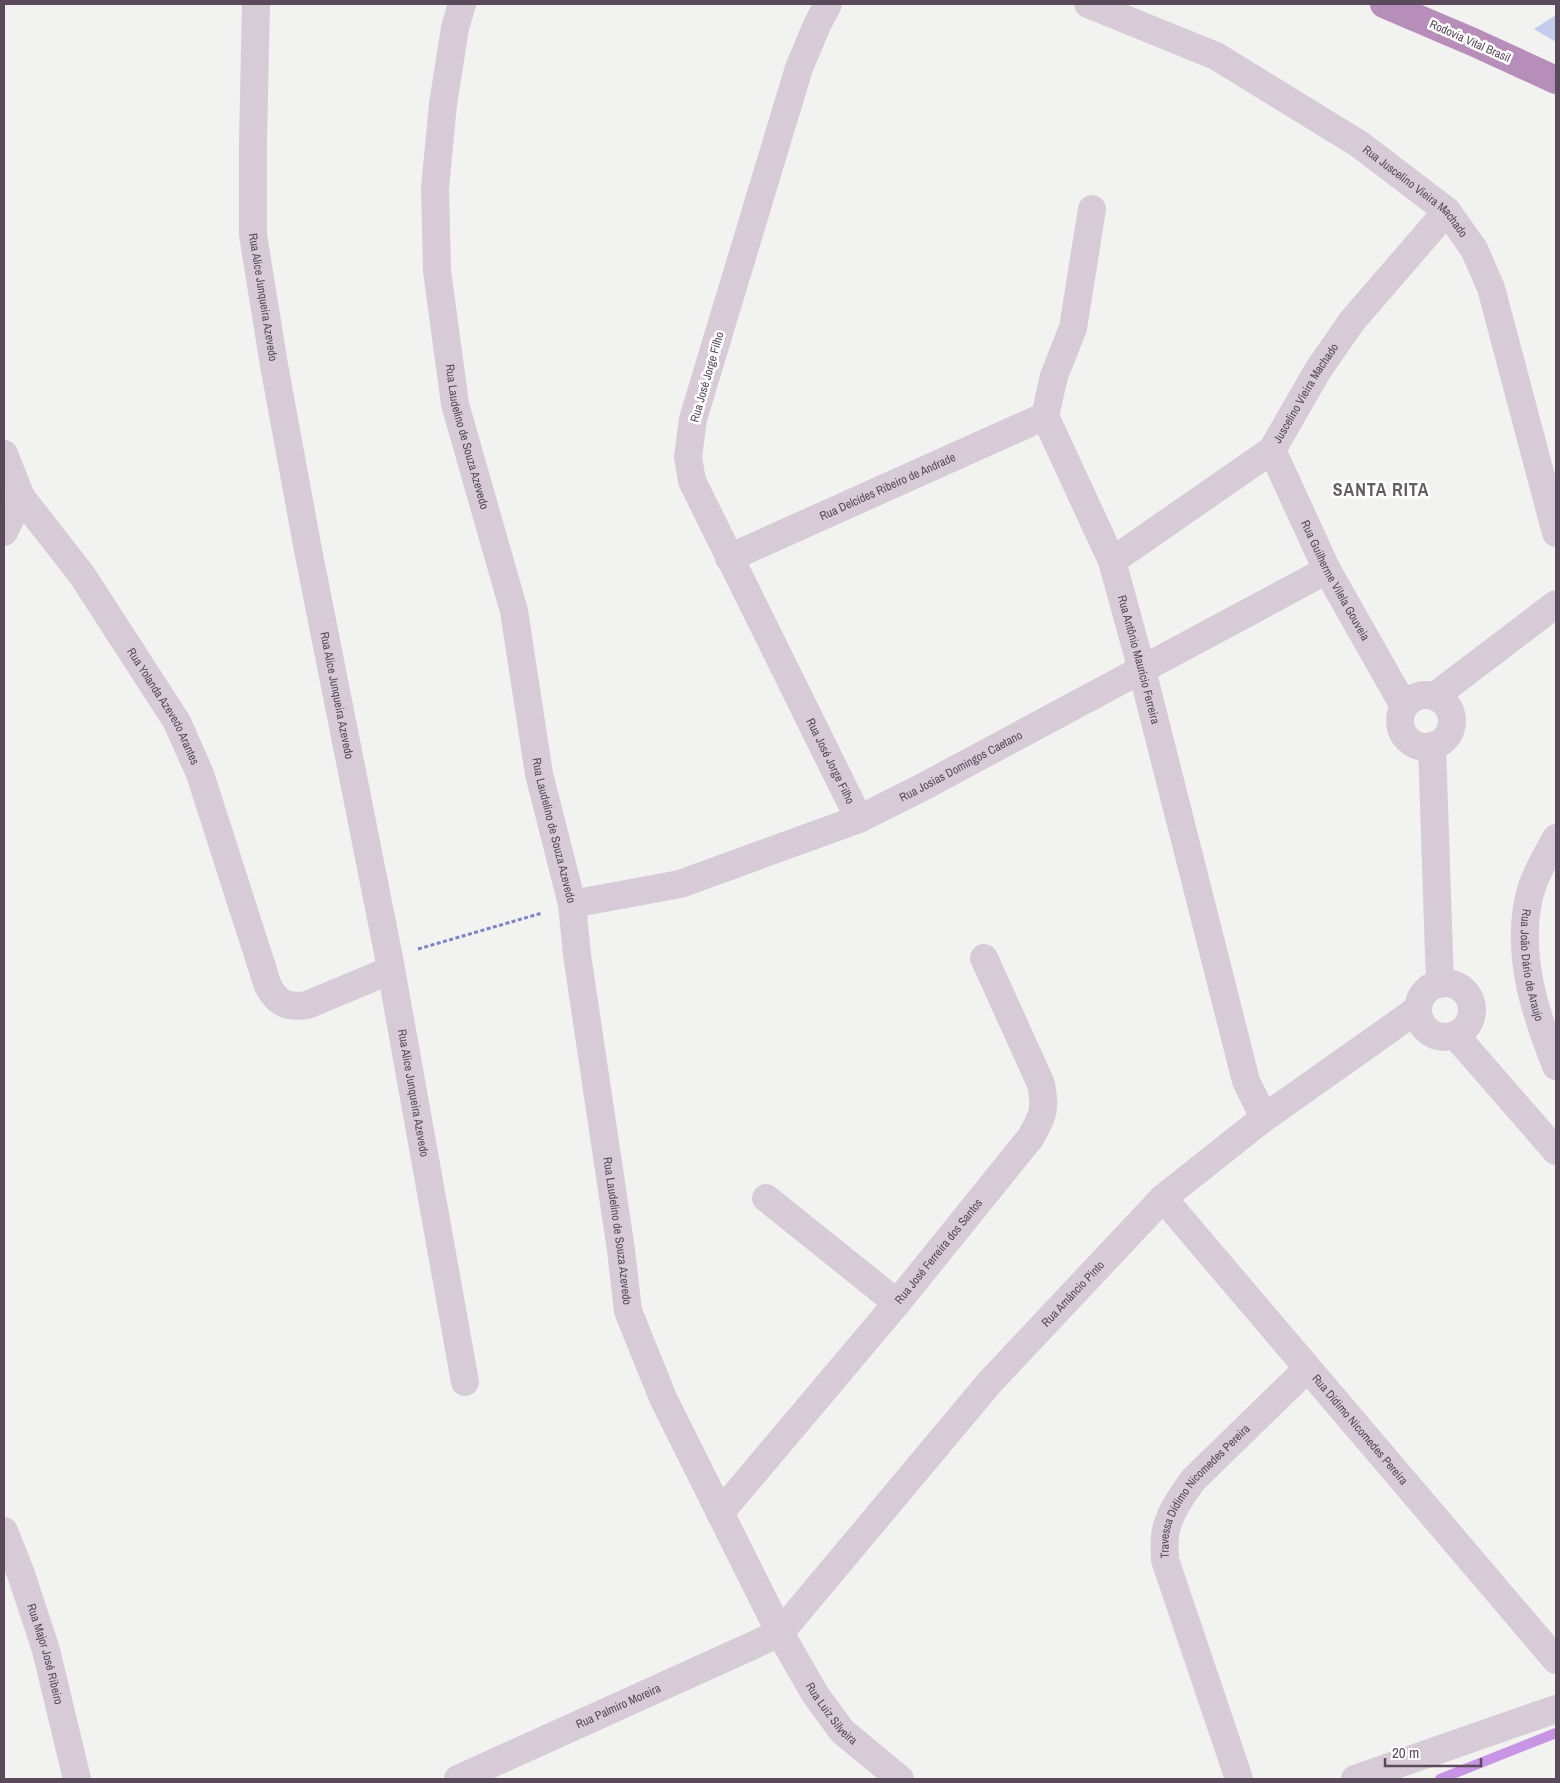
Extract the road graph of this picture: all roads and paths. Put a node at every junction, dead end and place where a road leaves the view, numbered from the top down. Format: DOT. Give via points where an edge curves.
graph roads {
  1 [pos="256,4"];
  2 [pos="462,4"];
  3 [pos="828,4"];
  4 [pos="1088,4"];
  5 [pos="1384,4"];
  6 [pos="1556,80"];
  7 [pos="1092,209"];
  8 [pos="1447,211"];
  9 [pos="1045,416"];
  10 [pos="1272,450"];
  11 [pos="4,454"];
  12 [pos="21,497"];
  13 [pos="4,532"];
  14 [pos="1556,533"];
  15 [pos="729,558"];
  16 [pos="1112,561"];
  17 [pos="1327,570"];
  18 [pos="1556,604"];
  19 [pos="1142,670"];
  20 [pos="1435,696"];
  21 [pos="1404,706"];
  22 [pos="1432,746"];
  23 [pos="858,819"];
  24 [pos="1556,838"];
  25 [pos="572,904"];
  26 [pos="984,958"];
  27 [pos="390,964"];
  28 [pos="1440,984"];
  29 [pos="1418,1009"];
  30 [pos="1455,1035"];
  31 [pos="1556,1066"];
  32 [pos="1264,1118"];
  33 [pos="1556,1151"];
  34 [pos="766,1198"];
  35 [pos="1163,1198"];
  36 [pos="897,1303"];
  37 [pos="1308,1369"];
  38 [pos="465,1382"];
  39 [pos="720,1513"];
  40 [pos="4,1531"];
  41 [pos="780,1633"];
  42 [pos="1556,1660"];
  43 [pos="1556,1709"];
  44 [pos="77,1779"];
  45 [pos="458,1779"];
  46 [pos="900,1779"];
  47 [pos="1239,1779"];
  48 [pos="1355,1779"];
  1 -- 27 [label="street, Rua Alice Junqueira Azevedo" via="253,235 308,550"];
  2 -- 25 [label="street, Rua Laudelino de Souza Azevedo" via="443,104 435,188 437,271 454,404 514,611 539,774"];
  3 -- 15 [label="street, Rua José Jorge Filho" via="799,68 694,419 688,457 692,481"];
  4 -- 8 [label="street, Rua Juscelino Vieira Machado" via="1216,56 1359,144"];
  5 -- 6 [label="highway, Rodovia Vital Brasil"];
  7 -- 9 [label="street" via="1074,328 1054,376"];
  8 -- 10 [label="street, Juscelino Vieira Machado" via="1352,320 1318,370"];
  8 -- 14 [label="street, Rua Juscelino Vieira Machado" via="1474,249 1491,288"];
  9 -- 15 [label="street, Rua Delcídes Ribeiro de Andrade"];
  9 -- 16 [label="street, Rua Antônio Maurício Ferreira"];
  10 -- 16 [label="street, Juscelino Vieira Machado"];
  10 -- 17 [label="street, Rua Guilherme Vilela Gouveia"];
  11 -- 12 [label="street, Rua Yolanda Azevedo Arantes"];
  12 -- 13 [label="street"];
  12 -- 27 [label="street, Rua Yolanda Azevedo Arantes" via="82,575 177,722 200,774 274,997 289,1005 307,1005"];
  15 -- 23 [label="street, Rua José Jorge Filho"];
  16 -- 19 [label="street, Rua Antônio Maurício Ferreira"];
  17 -- 19 [label="street, Rua Josias Domingos Caetano"];
  17 -- 21 [label="street, Rua Guilherme Vilela Gouveia"];
  18 -- 20 [label="street"];
  19 -- 23 [label="street, Rua Josias Domingos Caetano"];
  19 -- 32 [label="street, Rua Antônio Maurício Ferreira" via="1246,1081"];
  20 -- 21 [label="street" via="1418,696"];
  20 -- 22 [label="street" via="1448,706 1452,722 1447,737"];
  21 -- 22 [label="street" via="1400,714 1402,732 1415,744"];
  22 -- 28 [label="street"];
  23 -- 25 [label="street, Rua Josias Domingos Caetano" via="680,884"];
  24 -- 31 [label="street, Rua João Dário de Araujo" via="1529,897 1523,940 1539,1020"];
  25 -- 27 [label="path"];
  25 -- 39 [label="street, Rua Laudelino de Souza Azevedo" via="628,1311 663,1398"];
  26 -- 36 [label="street, Rua José Ferreira dos Santos" via="1041,1084 1042,1117 1031,1137"];
  27 -- 38 [label="street, Rua Alice Junqueira Azevedo"];
  28 -- 29 [label="street" via="1424,992"];
  28 -- 30 [label="street" via="1457,987 1469,999 1468,1024"];
  29 -- 30 [label="street" via="1422,1026 1429,1032 1437,1036"];
  29 -- 32 [label="street, Rua Amâncio Pinto"];
  30 -- 33 [label="street"];
  32 -- 35 [label="street, Rua Amâncio Pinto"];
  34 -- 36 [label="street"];
  35 -- 37 [label="street, Rua Dídimo Nicomedes Pereira"];
  35 -- 41 [label="street, Rua Amâncio Pinto" via="990,1382"];
  36 -- 39 [label="street, Rua José Ferreira dos Santos"];
  37 -- 42 [label="street, Rua Dídimo Nicomedes Pereira"];
  37 -- 47 [label="street, Travessa Dídimo Nicomedes Pereira" via="1193,1480 1179,1501 1165,1536 1165,1560"];
  39 -- 41 [label="street, Rua Laudelino de Souza Azevedo"];
  40 -- 44 [label="street, Rua Major José Ribeiro" via="46,1650"];
  41 -- 45 [label="street, Rua Palmiro Moreira"];
  41 -- 46 [label="street, Rua Luiz Silveira" via="815,1694 842,1731"];
  43 -- 48 [label="street"];
}
